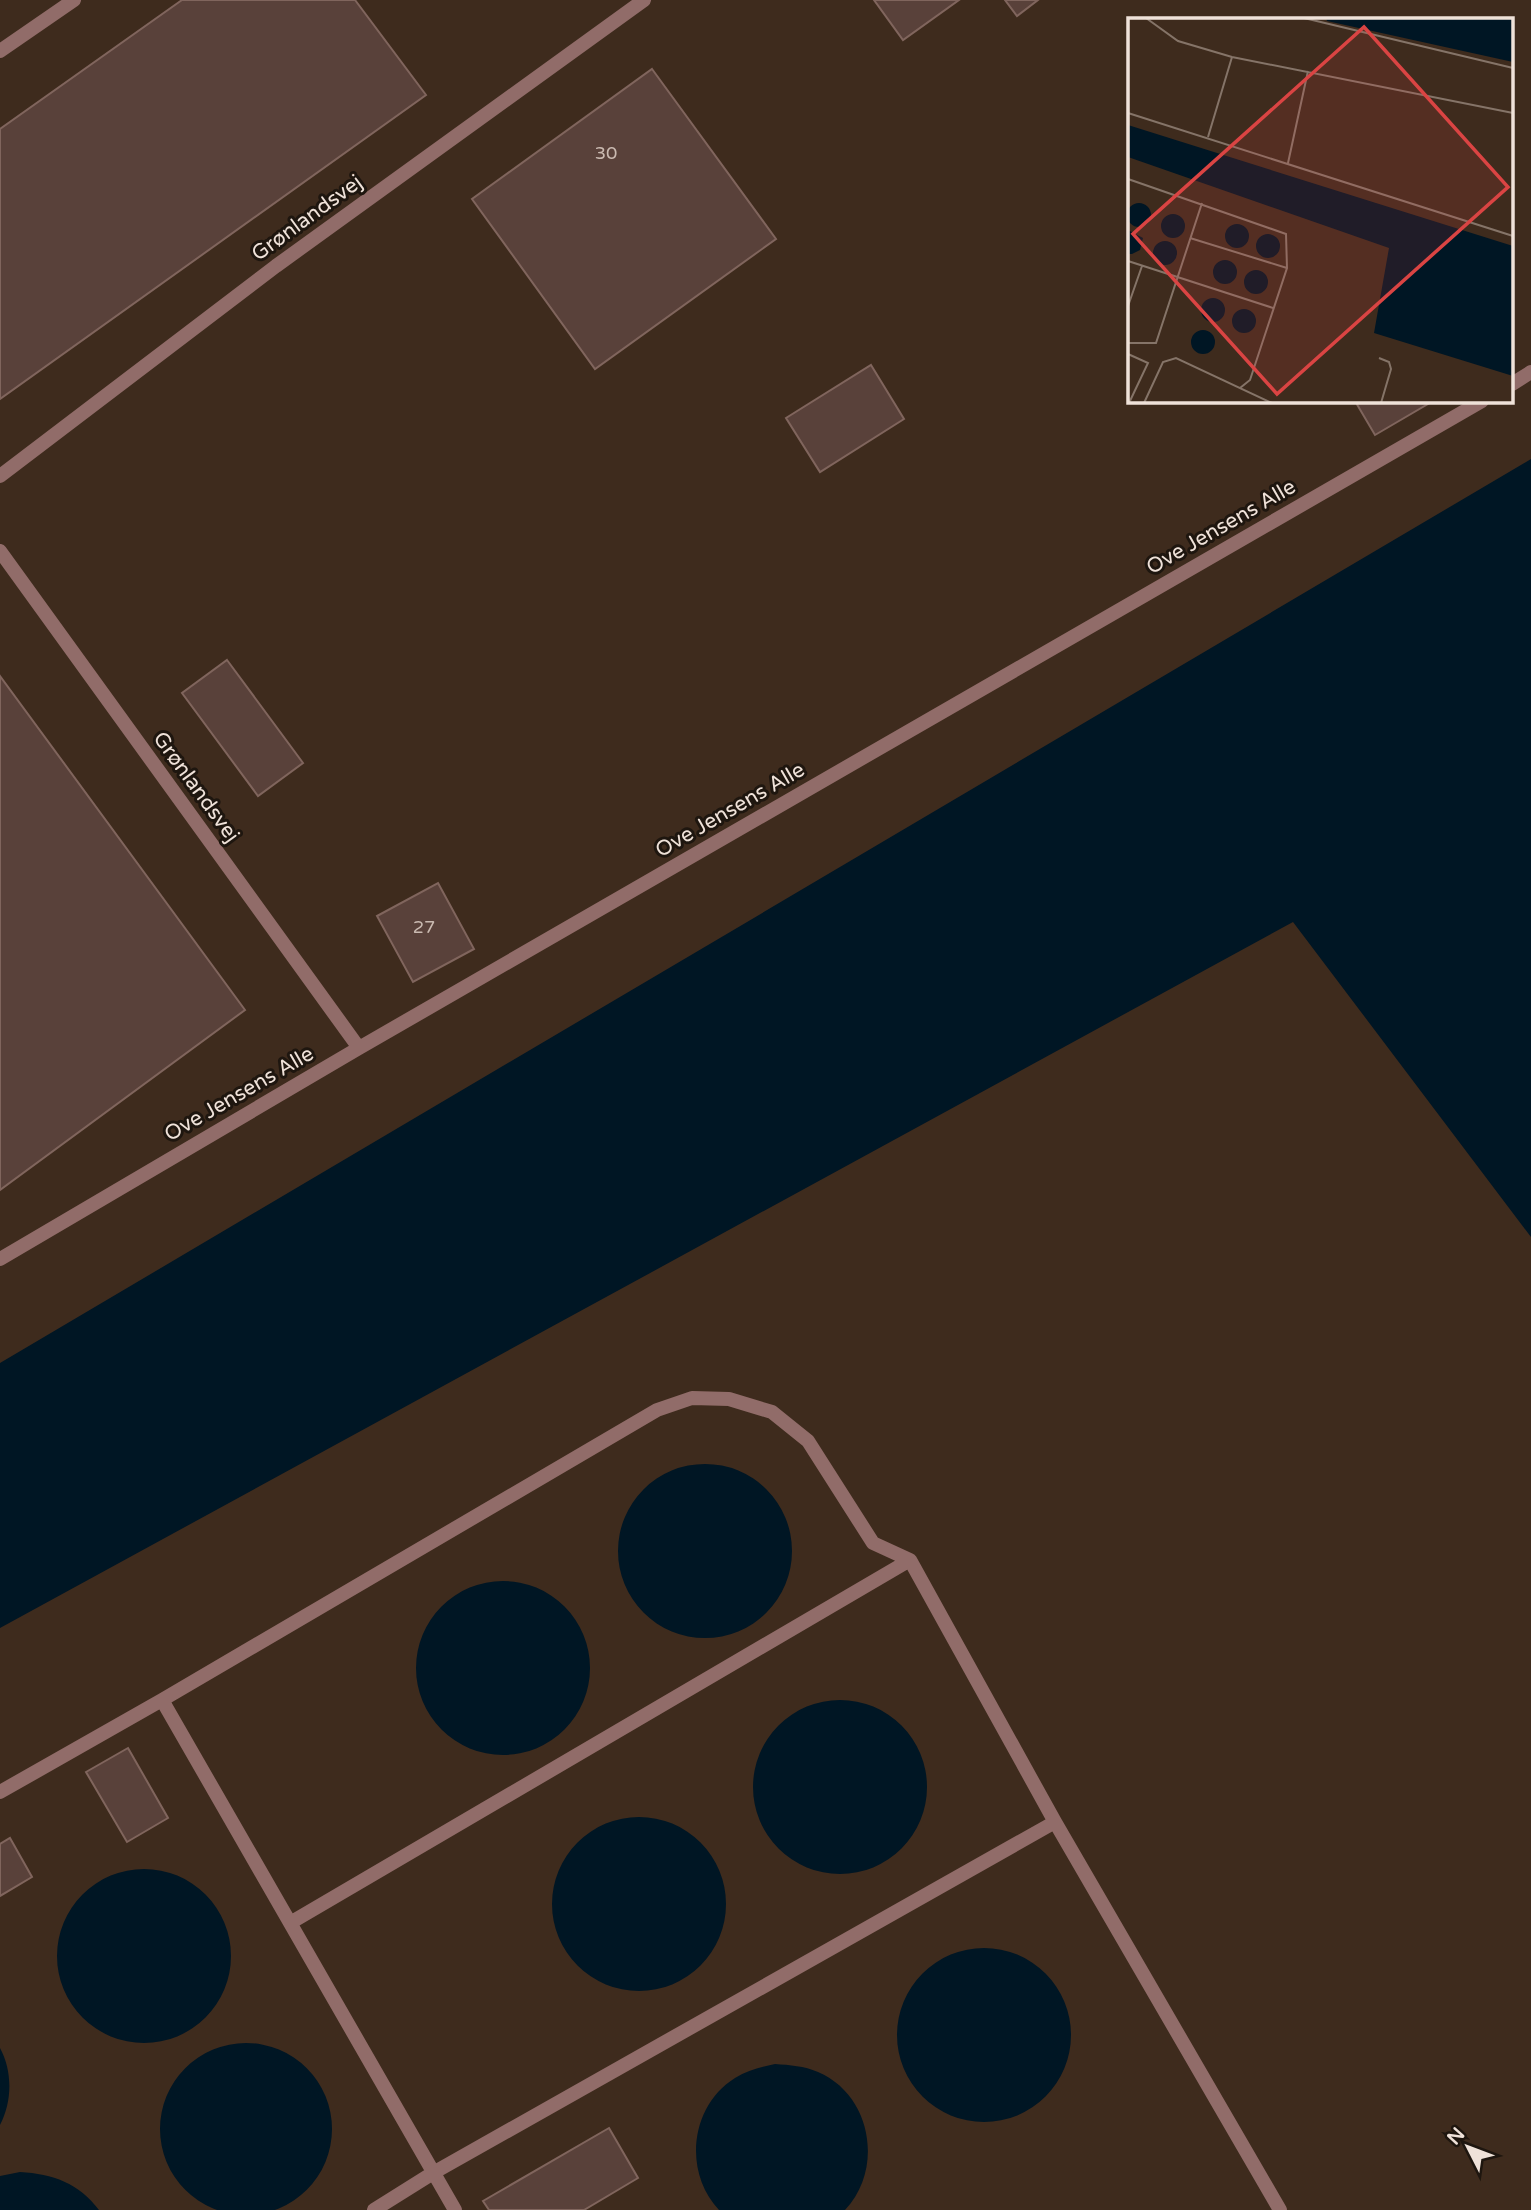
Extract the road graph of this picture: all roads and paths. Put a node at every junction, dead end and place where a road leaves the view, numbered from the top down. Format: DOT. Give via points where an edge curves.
graph roads {
  1 [pos="74,0"];
  2 [pos="644,0"];
  3 [pos="0,51"];
  4 [pos="1531,373"];
  5 [pos="1514,383"];
  6 [pos="1480,402"];
  7 [pos="0,476"];
  8 [pos="0,551"];
  9 [pos="359,1048"];
  10 [pos="0,1258"];
  11 [pos="910,1560"];
  12 [pos="162,1700"];
  13 [pos="0,1791"];
  14 [pos="1055,1822"];
  15 [pos="290,1923"];
  16 [pos="433,2173"];
  17 [pos="374,2210"];
  18 [pos="455,2210"];
  19 [pos="1280,2210"];
  1 -- 3 [label="street"];
  2 -- 7 [label="street, Grønlandsvej" via="276,266"];
  4 -- 5 [label="street"];
  6 -- 9 [label="street, Ove Jensens Alle"];
  8 -- 9 [label="street, Grønlandsvej"];
  9 -- 10 [label="street, Ove Jensens Alle"];
  11 -- 12 [label="street" via="873,1543 808,1440 772,1412 729,1399 692,1398 657,1410"];
  11 -- 14 [label="street"];
  11 -- 15 [label="street"];
  12 -- 13 [label="street"];
  12 -- 15 [label="street"];
  14 -- 16 [label="street"];
  14 -- 19 [label="street"];
  15 -- 16 [label="street"];
  16 -- 17 [label="street"];
  16 -- 18 [label="street"];
}
